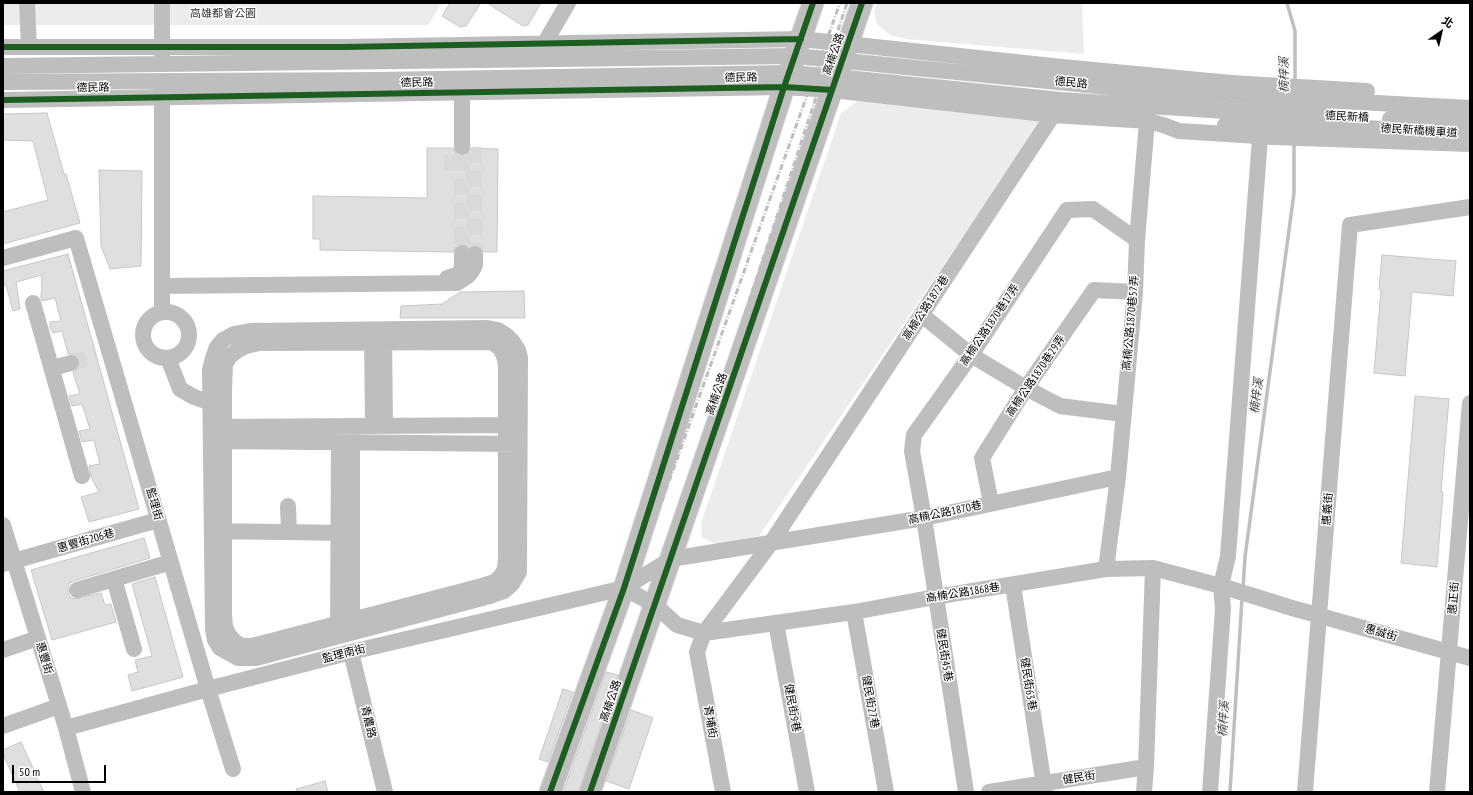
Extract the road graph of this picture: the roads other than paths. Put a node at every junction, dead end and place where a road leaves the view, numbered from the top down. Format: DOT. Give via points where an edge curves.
graph roads {
  1 [pos="27,3"];
  2 [pos="162,3"];
  3 [pos="568,3"];
  4 [pos="814,3"];
  5 [pos="862,3"];
  6 [pos="3,47"];
  7 [pos="29,47"];
  8 [pos="162,47"];
  9 [pos="545,52"];
  10 [pos="340,55"];
  11 [pos="162,64"];
  12 [pos="792,64"];
  13 [pos="3,66"];
  14 [pos="840,68"];
  15 [pos="1062,74"];
  16 [pos="162,81"];
  17 [pos="3,82"];
  18 [pos="547,84"];
  19 [pos="462,85"];
  20 [pos="341,87"];
  21 [pos="1230,89"];
  22 [pos="162,97"];
  23 [pos="1470,98"];
  24 [pos="1148,99"];
  25 [pos="3,100"];
  26 [pos="1061,100"];
  27 [pos="1470,108"];
  28 [pos="1053,115"];
  29 [pos="1225,118"];
  30 [pos="1470,123"];
  31 [pos="1163,125"];
  32 [pos="1470,134"];
  33 [pos="1267,136"];
  34 [pos="1470,144"];
  35 [pos="463,147"];
  36 [pos="1470,207"];
  37 [pos="1137,240"];
  38 [pos="3,258"];
  39 [pos="162,281"];
  40 [pos="1135,292"];
  41 [pos="33,303"];
  42 [pos="162,312"];
  43 [pos="922,315"];
  44 [pos="378,336"];
  45 [pos="971,355"];
  46 [pos="168,358"];
  47 [pos="71,363"];
  48 [pos="52,368"];
  49 [pos="1026,388"];
  50 [pos="211,403"];
  51 [pos="1470,403"];
  52 [pos="1124,414"];
  53 [pos="513,425"];
  54 [pos="379,426"];
  55 [pos="217,434"];
  56 [pos="346,434"];
  57 [pos="513,444"];
  58 [pos="82,476"];
  59 [pos="1118,477"];
  60 [pos="991,503"];
  61 [pos="288,506"];
  62 [pos="924,518"];
  63 [pos="158,520"];
  64 [pos="3,526"];
  65 [pos="218,531"];
  66 [pos="289,532"];
  67 [pos="345,533"];
  68 [pos="771,543"];
  69 [pos="671,559"];
  70 [pos="171,562"];
  71 [pos="8,563"];
  72 [pos="1153,568"];
  73 [pos="1106,569"];
  74 [pos="114,579"];
  75 [pos="1013,585"];
  76 [pos="1221,586"];
  77 [pos="624,588"];
  78 [pos="77,590"];
  79 [pos="935,597"];
  80 [pos="655,605"];
  81 [pos="1292,608"];
  82 [pos="854,612"];
  83 [pos="1320,615"];
  84 [pos="776,623"];
  85 [pos="342,628"];
  86 [pos="704,633"];
  87 [pos="38,638"];
  88 [pos="134,649"];
  89 [pos="3,650"];
  90 [pos="351,652"];
  91 [pos="697,652"];
  92 [pos="1449,652"];
  93 [pos="1470,658"];
  94 [pos="208,689"];
  95 [pos="59,706"];
  96 [pos="3,726"];
  97 [pos="66,728"];
  98 [pos="1146,767"];
  99 [pos="233,769"];
  100 [pos="1044,788"];
  101 [pos="83,792"];
  102 [pos="385,792"];
  103 [pos="550,792"];
  104 [pos="590,792"];
  105 [pos="723,792"];
  106 [pos="807,792"];
  107 [pos="886,792"];
  108 [pos="966,792"];
  109 [pos="989,792"];
  110 [pos="1144,792"];
  111 [pos="1210,792"];
  112 [pos="1305,792"];
  113 [pos="1437,792"];
  1 -- 7 [label="street"];
  2 -- 8 [label="street"];
  3 -- 9 [label="street"];
  4 -- 12 [label="main road"];
  5 -- 14 [label="main road, 高楠公路"];
  6 -- 7 [label="street, 德民路"];
  7 -- 8 [label="street, 德民路"];
  8 -- 10 [label="street, 德民路"];
  8 -- 11 [label="street"];
  9 -- 10 [label="street, 德民路"];
  9 -- 12 [label="street, 德民路"];
  9 -- 18 [label="street"];
  10 -- 11 [label="street, 德民路"];
  10 -- 20 [label="street"];
  11 -- 13 [label="street, 德民路"];
  11 -- 16 [label="street"];
  12 -- 14 [label="street, 德民路"];
  12 -- 14 [label="street, 德民路"];
  12 -- 18 [label="street, 德民路"];
  12 -- 77 [label="main road"];
  14 -- 15 [label="street, 德民路"];
  14 -- 26 [label="street, 德民路"];
  14 -- 28 [label="street, 德民路"];
  14 -- 69 [label="main road, 高楠公路"];
  15 -- 24 [label="street, 德民路"];
  15 -- 26 [label="street, 高楠公路1872巷"];
  16 -- 17 [label="street, 德民路"];
  16 -- 20 [label="street, 德民路"];
  16 -- 22 [label="street"];
  18 -- 19 [label="street, 德民路"];
  19 -- 20 [label="street, 德民路"];
  19 -- 35 [label="street" via="452,101"];
  20 -- 22 [label="street, 德民路"];
  21 -- 23 [label="street, bridge"];
  21 -- 24 [label="street"];
  21 -- 27 [label="street, 德民新橋, bridge"];
  22 -- 25 [label="street, 德民路"];
  22 -- 39 [label="street"];
  24 -- 26 [label="street, 德民路"];
  24 -- 28 [label="street, 德民路"];
  24 -- 29 [label="street, 德民路"];
  24 -- 31 [label="street, 德民路"];
  24 -- 33 [label="street" via="1264,78"];
  24 -- 37 [label="street, 高楠公路1870巷57弄"];
  26 -- 28 [label="street, 高楠公路1872巷"];
  28 -- 43 [label="street, 高楠公路1872巷"];
  29 -- 30 [label="street, 德民新橋, bridge"];
  29 -- 31 [label="street"];
  29 -- 32 [label="street, 德民新橋機車道, bridge"];
  31 -- 33 [label="street" via="1179,131"];
  33 -- 34 [label="street"];
  33 -- 76 [label="street" via="1228,556"];
  36 -- 83 [label="street, 惠義街" via="1350,225"];
  37 -- 40 [label="street, 高楠公路1870巷57弄"];
  37 -- 45 [label="street, 高楠公路1870巷17弄" via="1093,209 1067,210"];
  38 -- 63 [label="street, 監理街" via="76,238 103,354"];
  39 -- 39 [label="street" via="443,273 448,271 463,253 475,265 469,276 457,283"];
  39 -- 42 [label="street"];
  40 -- 49 [label="street, 高楠公路1870巷29弄" via="1094,290"];
  40 -- 52 [label="street, 高楠公路1870巷57弄"];
  41 -- 48 [label="street"];
  42 -- 46 [label="street" via="149,319 143,334 144,341 153,354"];
  42 -- 46 [label="street" via="177,314 183,318 190,332 187,346 182,352"];
  43 -- 45 [label="street"];
  43 -- 68 [label="street, 高楠公路1872巷"];
  44 -- 50 [label="street" via="250,331 234,334 223,340 213,358 210,370"];
  44 -- 53 [label="street" via="492,342 500,348 504,356"];
  44 -- 54 [label="street"];
  44 -- 55 [label="street" via="259,343 238,350 225,364"];
  45 -- 49 [label="street"];
  45 -- 62 [label="street, 高楠公路1870巷17弄" via="914,435 912,450"];
  46 -- 50 [label="street" via="180,389 194,398"];
  47 -- 48 [label="street"];
  48 -- 58 [label="street"];
  49 -- 52 [label="street" via="1060,406"];
  49 -- 60 [label="street, 高楠公路1870巷29弄" via="982,458"];
  50 -- 55 [label="street"];
  51 -- 92 [label="street, 惠正街"];
  52 -- 59 [label="street, 高楠公路1870巷57弄"];
  53 -- 54 [label="street"];
  53 -- 57 [label="street"];
  54 -- 56 [label="street"];
  55 -- 56 [label="street"];
  55 -- 65 [label="street"];
  56 -- 57 [label="street"];
  56 -- 67 [label="street"];
  57 -- 85 [label="street" via="505,569 501,576 495,582"];
  59 -- 60 [label="street, 高楠公路1870巷"];
  59 -- 73 [label="street, 高楠公路1870巷57弄"];
  60 -- 62 [label="street, 高楠公路1870巷"];
  61 -- 66 [label="street"];
  62 -- 68 [label="street, 高楠公路1870巷"];
  62 -- 79 [label="street, 健民街45巷"];
  63 -- 70 [label="street, 監理街"];
  63 -- 71 [label="street, 惠豐街206巷"];
  64 -- 71 [label="street, 惠豐街"];
  65 -- 66 [label="street"];
  65 -- 85 [label="street" via="225,627 234,641 242,646 252,646"];
  65 -- 85 [label="street" via="213,630 220,648 238,658 249,659"];
  66 -- 67 [label="street"];
  67 -- 85 [label="street"];
  68 -- 69 [label="street, 高楠公路1870巷"];
  68 -- 86 [label="street, 高楠公路1872巷"];
  69 -- 77 [label="street, 監理南街"];
  69 -- 80 [label="main road, 高楠公路"];
  70 -- 74 [label="street"];
  70 -- 94 [label="street, 監理街"];
  71 -- 87 [label="street, 惠豐街"];
  72 -- 73 [label="street, 高楠公路1868巷"];
  72 -- 76 [label="street, 高楠公路1868巷"];
  72 -- 98 [label="street"];
  73 -- 75 [label="street, 高楠公路1868巷"];
  74 -- 78 [label="street"];
  74 -- 88 [label="street"];
  75 -- 79 [label="street, 高楠公路1868巷"];
  75 -- 100 [label="street, 健民街63巷"];
  76 -- 81 [label="street, 高楠公路1868巷"];
  76 -- 111 [label="street" via="1223,609"];
  77 -- 80 [label="street"];
  77 -- 90 [label="street, 監理南街"];
  77 -- 103 [label="main road"];
  79 -- 82 [label="street, 高楠公路1868巷"];
  79 -- 108 [label="street, 健民街45巷"];
  80 -- 86 [label="street" via="677,625"];
  80 -- 104 [label="main road, 高楠公路"];
  81 -- 83 [label="street, 惠誠街"];
  82 -- 84 [label="street, 高楠公路1868巷"];
  82 -- 107 [label="street, 健民街27巷"];
  83 -- 92 [label="street, 惠誠街"];
  83 -- 112 [label="street, 惠義街"];
  84 -- 86 [label="street, 高楠公路1868巷"];
  84 -- 106 [label="street, 健民街9巷"];
  86 -- 91 [label="street, 高楠公路1872巷"];
  87 -- 89 [label="street"];
  87 -- 95 [label="street, 惠豐街"];
  90 -- 94 [label="street, 監理南街"];
  90 -- 102 [label="street, 青農路"];
  91 -- 105 [label="street, 青埔街"];
  92 -- 93 [label="street, 惠誠街"];
  92 -- 113 [label="street, 惠正街"];
  94 -- 97 [label="street, 監理南街"];
  94 -- 99 [label="street, 監理街"];
  95 -- 96 [label="street"];
  95 -- 97 [label="street, 惠豐街"];
  97 -- 101 [label="street, 惠豐街"];
  98 -- 100 [label="street, 健民街"];
  98 -- 110 [label="street"];
  100 -- 109 [label="street, 健民街"];
}
